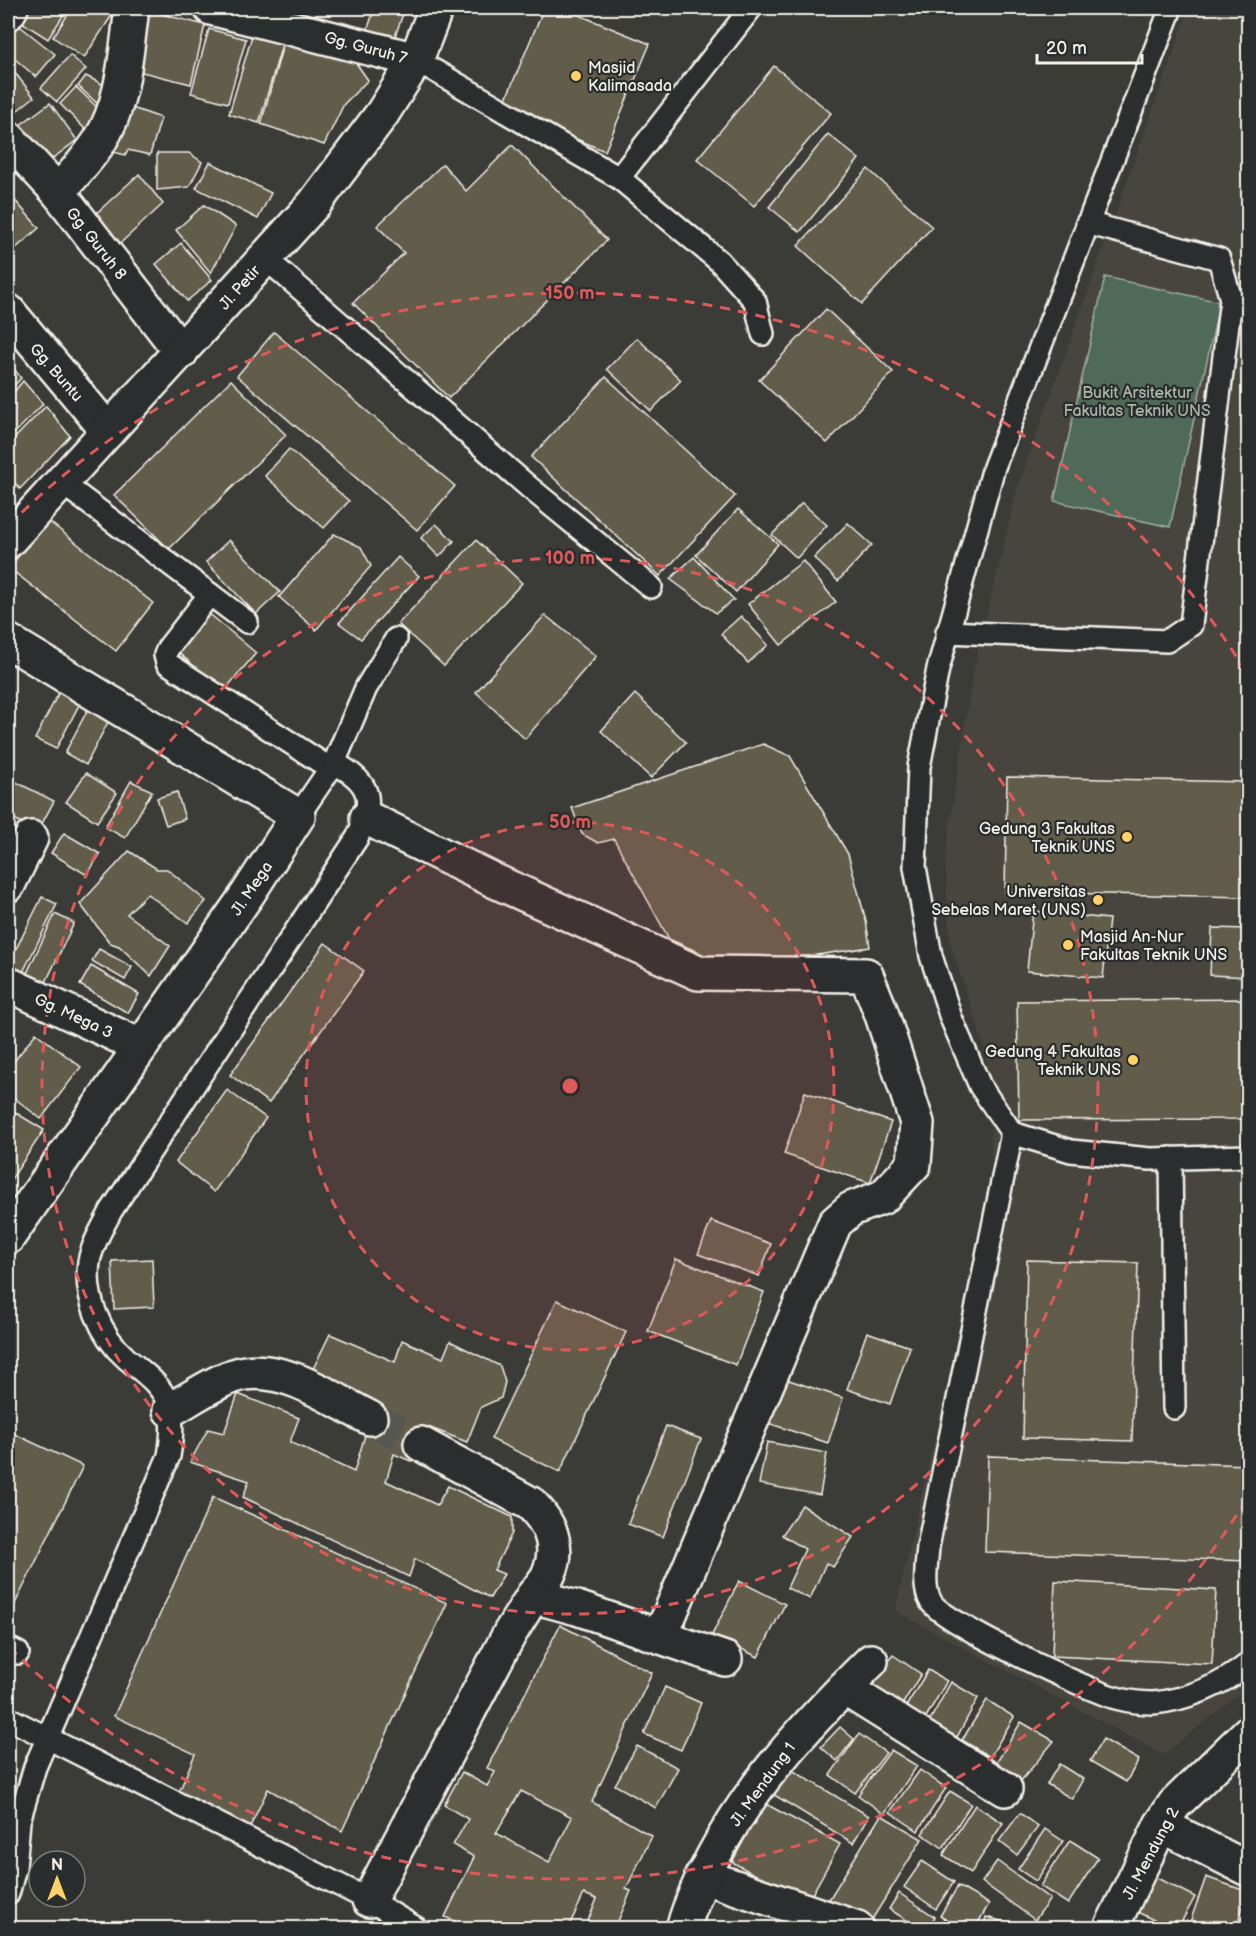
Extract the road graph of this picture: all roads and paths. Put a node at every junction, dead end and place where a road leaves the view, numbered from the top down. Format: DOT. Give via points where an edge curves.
graph roads {
  1 [pos="11,8"];
  2 [pos="132,8"];
  3 [pos="211,8"];
  4 [pos="436,8"];
  5 [pos="751,8"];
  6 [pos="1171,8"];
  7 [pos="8,13"];
  8 [pos="416,60"];
  9 [pos="8,138"];
  10 [pos="619,178"];
  11 [pos="58,192"];
  12 [pos="1087,223"];
  13 [pos="265,258"];
  14 [pos="8,312"];
  15 [pos="763,334"];
  16 [pos="181,352"];
  17 [pos="108,431"];
  18 [pos="62,483"];
  19 [pos="8,541"];
  20 [pos="651,587"];
  21 [pos="210,594"];
  22 [pos="247,622"];
  23 [pos="947,632"];
  24 [pos="396,639"];
  25 [pos="8,641"];
  26 [pos="333,766"];
  27 [pos="298,816"];
  28 [pos="367,818"];
  29 [pos="32,838"];
  30 [pos="8,885"];
  31 [pos="8,984"];
  32 [pos="140,1046"];
  33 [pos="1012,1133"];
  34 [pos="1248,1156"];
  35 [pos="1171,1158"];
  36 [pos="8,1237"];
  37 [pos="1174,1408"];
  38 [pos="170,1410"];
  39 [pos="370,1418"];
  40 [pos="421,1444"];
  41 [pos="533,1596"];
  42 [pos="661,1635"];
  43 [pos="725,1659"];
  44 [pos="871,1661"];
  45 [pos="1248,1664"];
  46 [pos="844,1688"];
  47 [pos="8,1718"];
  48 [pos="1248,1733"];
  49 [pos="47,1736"];
  50 [pos="1005,1789"];
  51 [pos="1161,1825"];
  52 [pos="1248,1869"];
  53 [pos="702,1876"];
  54 [pos="8,1894"];
  55 [pos="369,1900"];
  56 [pos="416,1929"];
  57 [pos="683,1929"];
  58 [pos="857,1929"];
  59 [pos="1111,1929"];
  1 -- 7 [label="street"];
  2 -- 11 [label="street" via="112,115 100,141"];
  3 -- 8 [label="street, Gg. Guruh 7"];
  4 -- 8 [label="street, Jl. Petir"];
  5 -- 10 [label="lane"];
  6 -- 12 [label="lane"];
  8 -- 10 [label="lane"];
  8 -- 13 [label="street, Jl. Petir" via="348,160"];
  9 -- 11 [label="street, Gg. Guruh 8"];
  10 -- 15 [label="lane" via="719,261 755,301"];
  11 -- 16 [label="street, Gg. Guruh 8"];
  12 -- 23 [label="lane" via="994,466"];
  12 -- 23 [label="lane" via="1219,258 1231,299 1191,626 1167,641"];
  13 -- 16 [label="street, Jl. Petir"];
  13 -- 20 [label="lane" via="530,488"];
  14 -- 17 [label="street, Gg. Buntu"];
  16 -- 17 [label="street, Jl. Petir"];
  17 -- 18 [label="street, Jl. Petir"];
  18 -- 19 [label="street, Jl. Petir"];
  18 -- 21 [label="lane"];
  21 -- 22 [label="lane"];
  21 -- 26 [label="lane" via="168,648 167,663"];
  23 -- 33 [label="lane" via="920,767 915,867 931,956 951,1018 980,1086"];
  24 -- 26 [label="lane" via="366,688"];
  25 -- 27 [label="street"];
  26 -- 27 [label="lane"];
  26 -- 28 [label="lane" via="352,773 366,791 370,806"];
  27 -- 32 [label="street, Jl. Mega"];
  28 -- 38 [label="lane" via="111,1211 89,1261 99,1324 110,1342 157,1385"];
  28 -- 42 [label="street" via="698,973 866,975 881,1012 916,1123 914,1164 883,1197 851,1209 835,1223"];
  29 -- 30 [label="street"];
  31 -- 32 [label="street, Gg. Mega 3"];
  32 -- 36 [label="street, Jl. Mega"];
  33 -- 35 [label="lane" via="1071,1151"];
  33 -- 45 [label="lane" via="928,1548 930,1602 956,1623 1116,1698 1152,1703 1185,1696 1228,1680"];
  34 -- 35 [label="lane"];
  35 -- 37 [label="lane"];
  38 -- 39 [label="street" via="244,1373 269,1373 289,1378"];
  38 -- 49 [label="lane" via="169,1456"];
  40 -- 41 [label="street" via="531,1504 550,1526 550,1572"];
  41 -- 42 [label="street"];
  41 -- 55 [label="street"];
  42 -- 43 [label="street"];
  44 -- 46 [label="street, Jl. Mendung 1"];
  46 -- 50 [label="street"];
  46 -- 53 [label="street, Jl. Mendung 1" via="763,1778"];
  47 -- 49 [label="lane"];
  48 -- 51 [label="street, Jl. Mendung 2" via="1174,1805"];
  49 -- 54 [label="lane" via="19,1821 15,1868"];
  49 -- 55 [label="lane"];
  51 -- 52 [label="street"];
  51 -- 59 [label="street, Jl. Mendung 2"];
  53 -- 57 [label="street, Jl. Mendung 1"];
  53 -- 58 [label="street"];
  55 -- 56 [label="lane"];
}
